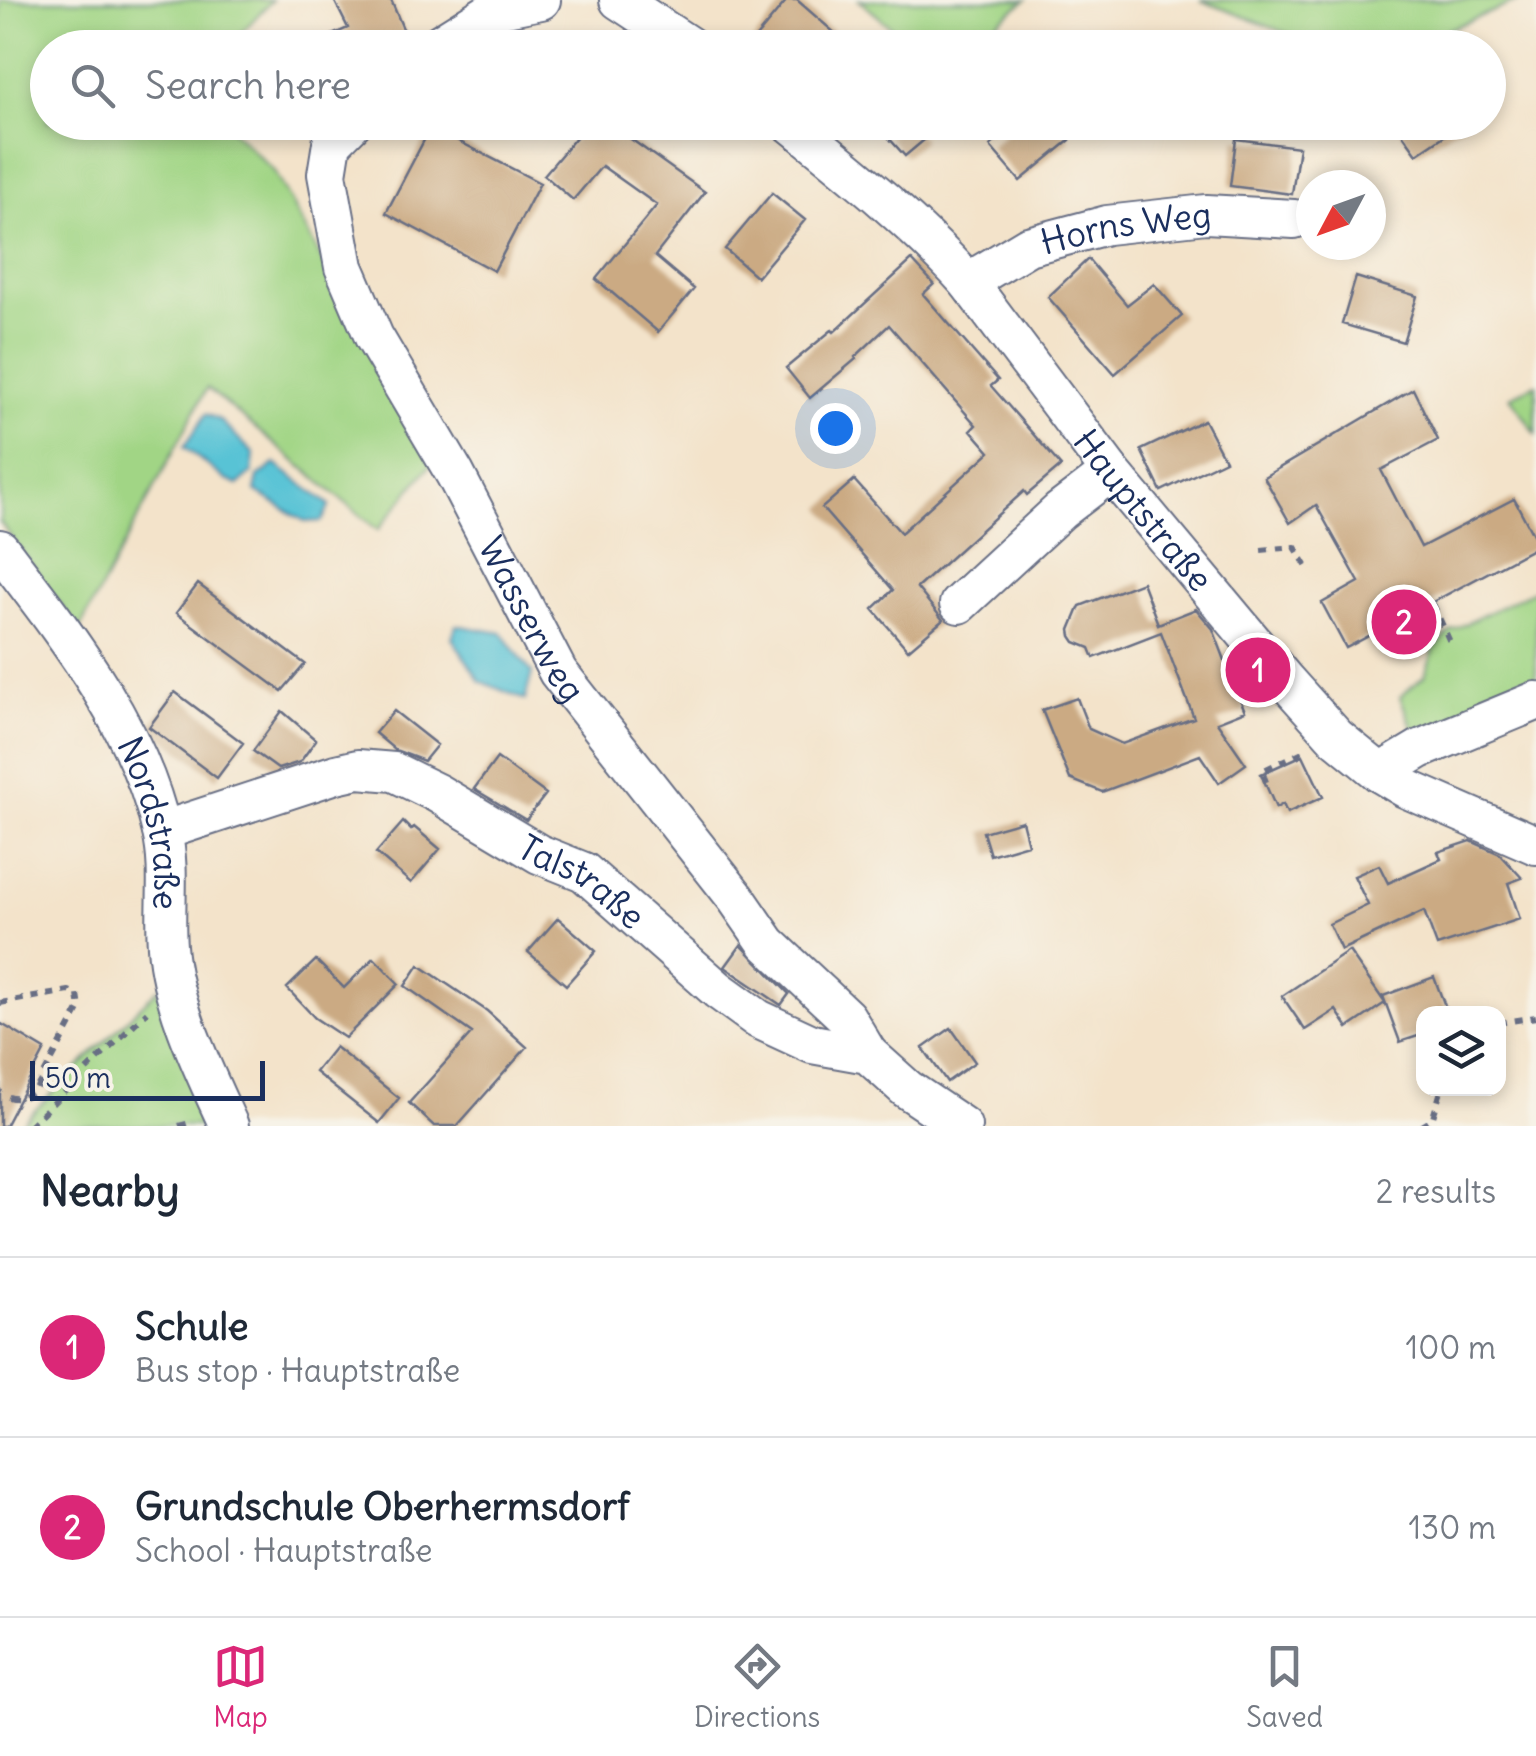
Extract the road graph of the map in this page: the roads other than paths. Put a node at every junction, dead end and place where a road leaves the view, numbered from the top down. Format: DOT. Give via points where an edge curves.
graph roads {
  1 [pos="541,0"];
  2 [pos="619,0"];
  3 [pos="462,30"];
  4 [pos="665,30"];
  5 [pos="339,140"];
  6 [pos="812,140"];
  7 [pos="1294,220"];
  8 [pos="968,282"];
  9 [pos="1111,472"];
  10 [pos="0,549"];
  11 [pos="959,604"];
  12 [pos="1536,702"];
  13 [pos="1380,773"];
  14 [pos="162,832"];
  15 [pos="1536,845"];
  16 [pos="868,1054"];
  17 [pos="229,1126"];
  18 [pos="962,1126"];
  1 -- 3 [label="street" via="495,9"];
  2 -- 4 [label="street"];
  5 -- 16 [label="street, Wasserweg" via="327,174 344,267 374,337 455,474 558,672 766,943 846,1017"];
  6 -- 8 [label="street, Hauptstraße"];
  7 -- 8 [label="street, Horns Weg" via="1206,214 1107,225 1028,246"];
  8 -- 9 [label="street, Hauptstraße"];
  9 -- 11 [label="street"];
  9 -- 13 [label="street, Hauptstraße" via="1298,695"];
  10 -- 14 [label="street, Nordstraße" via="107,697"];
  12 -- 13 [label="street" via="1420,749"];
  13 -- 15 [label="street, Hauptstraße"];
  14 -- 16 [label="street, Talstraße" via="336,774 394,772 538,854 584,872 758,1020 812,1044"];
  14 -- 17 [label="street, Nordstraße" via="173,980"];
  16 -- 18 [label="street"];
}
